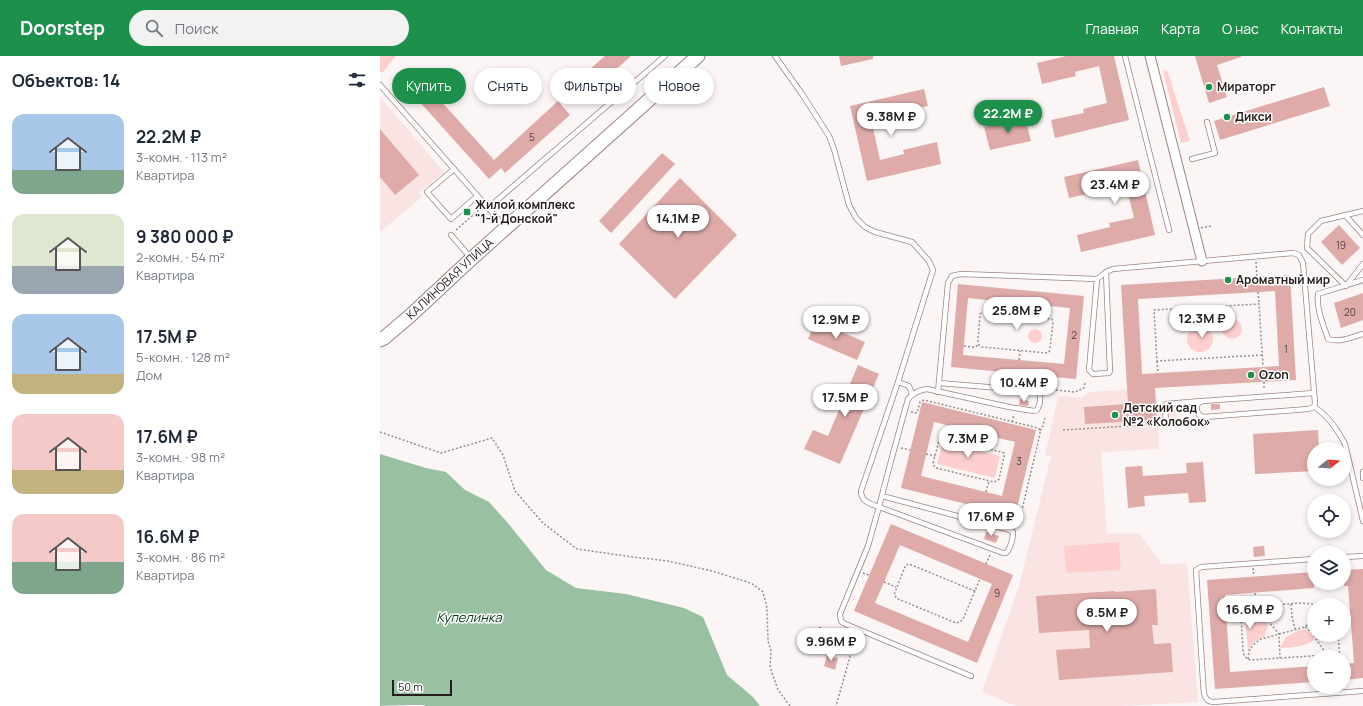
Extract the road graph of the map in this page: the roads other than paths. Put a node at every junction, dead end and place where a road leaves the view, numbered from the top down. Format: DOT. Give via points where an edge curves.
graph roads {
  1 [pos="665,56"];
  2 [pos="698,56"];
  3 [pos="775,56"];
  4 [pos="1125,56"];
  5 [pos="1150,56"];
  6 [pos="380,85"];
  7 [pos="1206,122"];
  8 [pos="1192,159"];
  9 [pos="454,169"];
  10 [pos="477,196"];
  11 [pos="488,208"];
  12 [pos="1363,211"];
  13 [pos="1345,216"];
  14 [pos="506,228"];
  15 [pos="1169,230"];
  16 [pos="451,235"];
  17 [pos="1363,236"];
  18 [pos="1307,248"];
  19 [pos="1299,255"];
  20 [pos="472,259"];
  21 [pos="1202,261"];
  22 [pos="1363,264"];
  23 [pos="1106,272"];
  24 [pos="1097,279"];
  25 [pos="1363,280"];
  26 [pos="1346,286"];
  27 [pos="1363,334"];
  28 [pos="380,340"];
  29 [pos="898,382"];
  30 [pos="939,383"];
  31 [pos="938,392"];
  32 [pos="1314,393"];
  33 [pos="912,394"];
  34 [pos="1203,401"];
  35 [pos="1314,407"];
  36 [pos="1166,424"];
  37 [pos="1363,472"];
  38 [pos="1363,478"];
  39 [pos="882,496"];
  40 [pos="879,507"];
  41 [pos="1363,521"];
  42 [pos="1363,556"];
  43 [pos="1351,557"];
  44 [pos="1307,559"];
  45 [pos="971,676"];
  46 [pos="1363,691"];
  1 -- 11 [label="lane"];
  2 -- 14 [label="street, КАЛИНОВАЯ УЛИЦА"];
  3 -- 29 [label="lane" via="829,136 849,205 856,218 875,232 912,242 932,266 932,274"];
  4 -- 15 [label="lane"];
  5 -- 21 [label="street"];
  6 -- 9 [label="lane"];
  7 -- 8 [label="lane" via="1215,153"];
  9 -- 10 [label="lane"];
  9 -- 10 [label="lane" via="427,192 451,219"];
  10 -- 11 [label="lane"];
  11 -- 14 [label="lane"];
  12 -- 13 [label="lane"];
  13 -- 17 [label="lane"];
  13 -- 18 [label="lane" via="1321,221 1308,234"];
  14 -- 20 [label="street, КАЛИНОВАЯ УЛИЦА"];
  16 -- 20 [label="lane"];
  18 -- 19 [label="lane"];
  18 -- 26 [label="lane"];
  19 -- 21 [label="lane" via="1293,253"];
  19 -- 32 [label="lane" via="1304,263"];
  20 -- 28 [label="street, КАЛИНОВАЯ УЛИЦА"];
  21 -- 23 [label="lane" via="1113,269"];
  22 -- 26 [label="lane"];
  23 -- 24 [label="lane"];
  23 -- 24 [label="lane" via="1110,371 1106,374 1093,374 1089,370"];
  24 -- 30 [label="lane" via="961,274 952,276 948,283"];
  25 -- 26 [label="lane"];
  26 -- 27 [label="lane" via="1318,294 1319,310 1328,339 1342,341"];
  29 -- 33 [label="lane" via="909,386"];
  29 -- 40 [label="lane" via="861,491 866,502"];
  30 -- 31 [label="lane"];
  30 -- 31 [label="lane" via="1039,392 1039,408 1034,411"];
  31 -- 33 [label="lane" via="927,389"];
  32 -- 34 [label="lane"];
  32 -- 35 [label="lane"];
  33 -- 39 [label="lane" via="908,399"];
  34 -- 35 [label="lane" via="1199,402 1196,409 1200,416"];
  34 -- 36 [label="lane" via="1166,404"];
  35 -- 41 [label="lane" via="1328,417 1340,434"];
  37 -- 38 [label="lane"];
  39 -- 40 [label="lane"];
  39 -- 40 [label="lane" via="1010,530 1013,536 1008,551 1003,553"];
  40 -- 45 [label="lane" via="868,546 840,614 841,621"];
  42 -- 43 [label="lane"];
  44 -- 46 [label="lane" via="1201,567 1196,570 1206,699 1213,702"];
}
